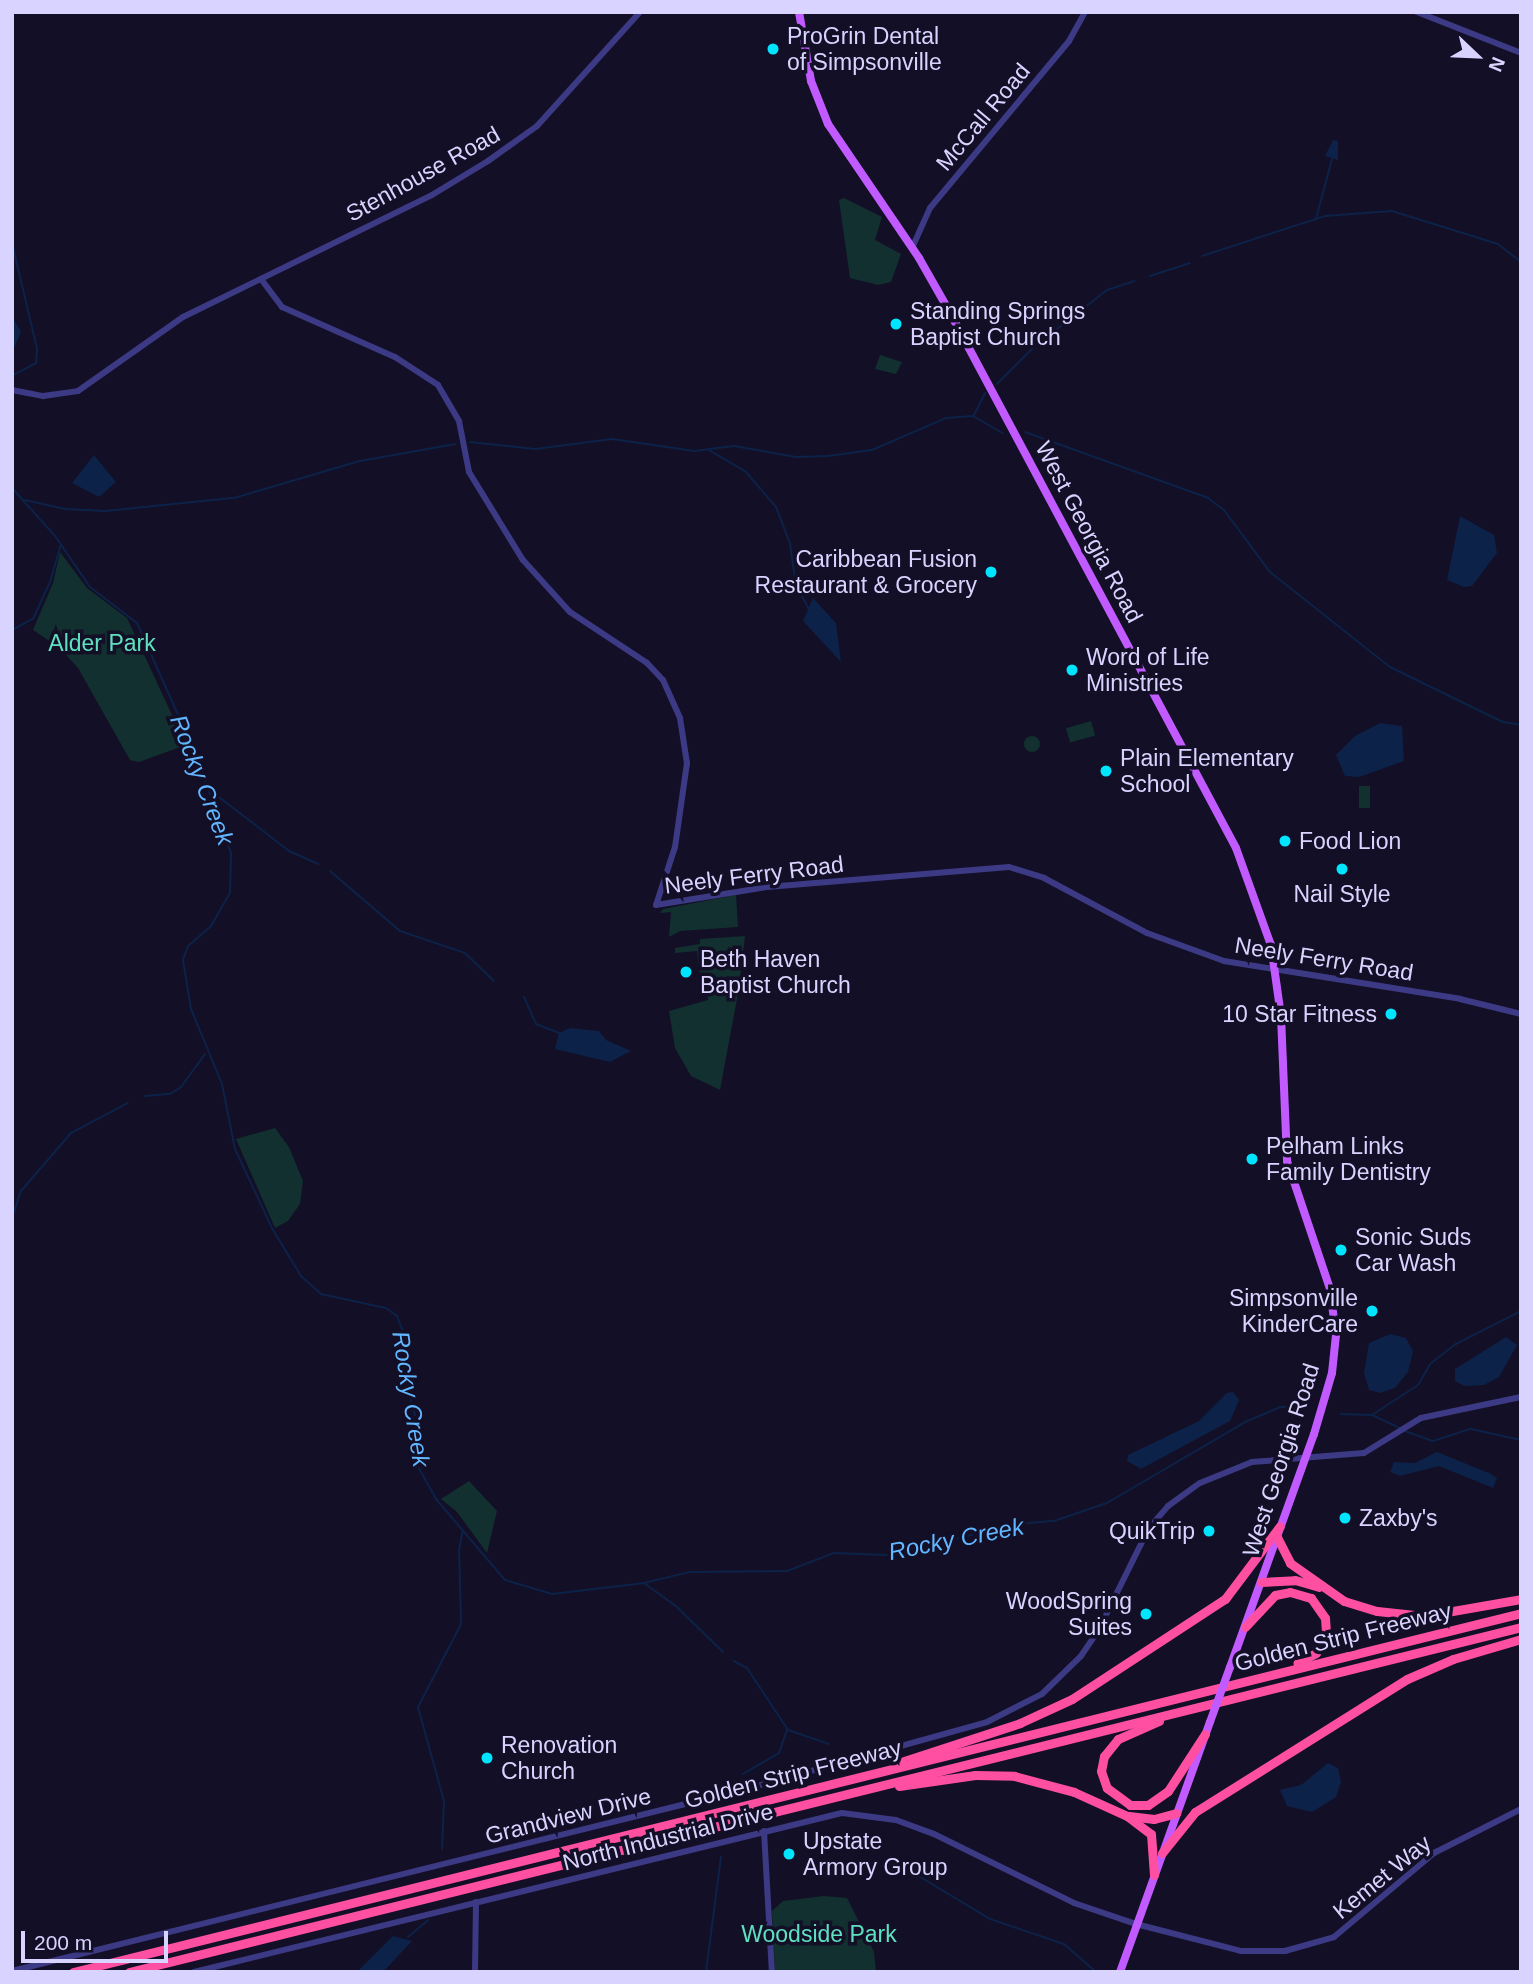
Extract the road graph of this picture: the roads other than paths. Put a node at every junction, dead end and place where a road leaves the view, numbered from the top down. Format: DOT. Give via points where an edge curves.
graph roads {
  1 [pos="640,12"];
  2 [pos="799,12"];
  3 [pos="1085,12"];
  4 [pos="1417,12"];
  5 [pos="1521,53"];
  6 [pos="912,248"];
  7 [pos="261,279"];
  8 [pos="12,390"];
  9 [pos="1276,972"];
  10 [pos="1521,1014"];
  11 [pos="1521,1397"];
  12 [pos="1306,1459"];
  13 [pos="1280,1526"];
  14 [pos="1277,1537"];
  15 [pos="1261,1582"];
  16 [pos="1327,1590"];
  17 [pos="1521,1599"];
  18 [pos="1521,1613"];
  19 [pos="1245,1627"];
  20 [pos="1521,1627"];
  21 [pos="1521,1639"];
  22 [pos="1279,1672"];
  23 [pos="1184,1710"];
  24 [pos="1205,1734"];
  25 [pos="849,1780"];
  26 [pos="856,1792"];
  27 [pos="1521,1809"];
  28 [pos="1176,1813"];
  29 [pos="1127,1816"];
  30 [pos="764,1831"];
  31 [pos="1162,1853"];
  32 [pos="1154,1875"];
  33 [pos="476,1902"];
  34 [pos="1136,1924"];
  35 [pos="12,1971"];
  36 [pos="73,1972"];
  37 [pos="129,1972"];
  38 [pos="194,1972"];
  39 [pos="475,1972"];
  40 [pos="772,1972"];
  41 [pos="1120,1972"];
  1 -- 7 [label="street, Stenhouse Road" via="523,138 432,195"];
  2 -- 6 [label="main road, West Georgia Road" via="811,81 828,124"];
  3 -- 6 [label="street, McCall Road" via="1069,41 930,208"];
  4 -- 5 [label="street"];
  6 -- 9 [label="main road, West Georgia Road" via="1236,848 1263,914"];
  7 -- 8 [label="street" via="139,344 78,391 43,397"];
  7 -- 9 [label="street, Neely Ferry Road" via="282,307 395,357 438,385 459,421 469,472 523,560 570,612 647,663 663,680 680,718 687,764 675,847 656,905 767,887 1009,867 1044,878 1154,936 1224,961"];
  9 -- 10 [label="street, Neely Ferry Road" via="1460,999"];
  9 -- 12 [label="main road, West Georgia Road" via="1287,1161 1297,1202 1320,1252 1335,1323 1332,1373"];
  11 -- 12 [label="street, Grandview Drive" via="1408,1425 1364,1454"];
  12 -- 13 [label="main road, West Georgia Road"];
  12 -- 35 [label="street, Grandview Drive" via="1252,1462 1200,1483 1168,1506 1149,1528 1081,1656 1042,1694 986,1722 746,1789"];
  13 -- 14 [label="main road, West Georgia Road"];
  13 -- 25 [label="highway" via="1225,1599 1072,1699 1020,1723"];
  14 -- 15 [label="main road, West Georgia Road"];
  14 -- 16 [label="highway" via="1290,1563"];
  15 -- 16 [label="highway" via="1295,1580"];
  15 -- 19 [label="main road, West Georgia Road"];
  16 -- 17 [label="highway" via="1344,1601 1377,1611 1424,1616"];
  18 -- 22 [label="highway, Golden Strip Freeway"];
  19 -- 22 [label="highway" via="1266,1601 1283,1592 1305,1595 1322,1610 1326,1634 1321,1648"];
  19 -- 24 [label="main road, West Georgia Road, bridge"];
  20 -- 23 [label="highway, Golden Strip Freeway"];
  21 -- 31 [label="highway" via="1453,1659 1407,1679 1195,1812"];
  22 -- 25 [label="highway, Golden Strip Freeway"];
  23 -- 24 [label="highway" via="1118,1739 1104,1756 1101,1771 1107,1788 1129,1805 1148,1805 1168,1791"];
  23 -- 26 [label="highway, Golden Strip Freeway"];
  24 -- 28 [label="main road, West Georgia Road"];
  25 -- 36 [label="highway, Golden Strip Freeway"];
  26 -- 29 [label="highway" via="975,1775 1014,1776 1074,1792"];
  26 -- 37 [label="highway, Golden Strip Freeway"];
  27 -- 34 [label="street, Kemet Way" via="1434,1853 1353,1925 1299,1949 1241,1951"];
  28 -- 29 [label="highway" via="1154,1819"];
  28 -- 31 [label="main road, West Georgia Road"];
  29 -- 32 [label="highway" via="1151,1834"];
  30 -- 33 [label="street, North Industrial Drive"];
  30 -- 34 [label="street, North Industrial Drive" via="842,1813 896,1820 1074,1903"];
  30 -- 40 [label="street"];
  31 -- 32 [label="main road, West Georgia Road"];
  32 -- 34 [label="main road, West Georgia Road"];
  33 -- 38 [label="street, North Industrial Drive"];
  33 -- 39 [label="street"];
  34 -- 41 [label="main road, West Georgia Road"];
}
